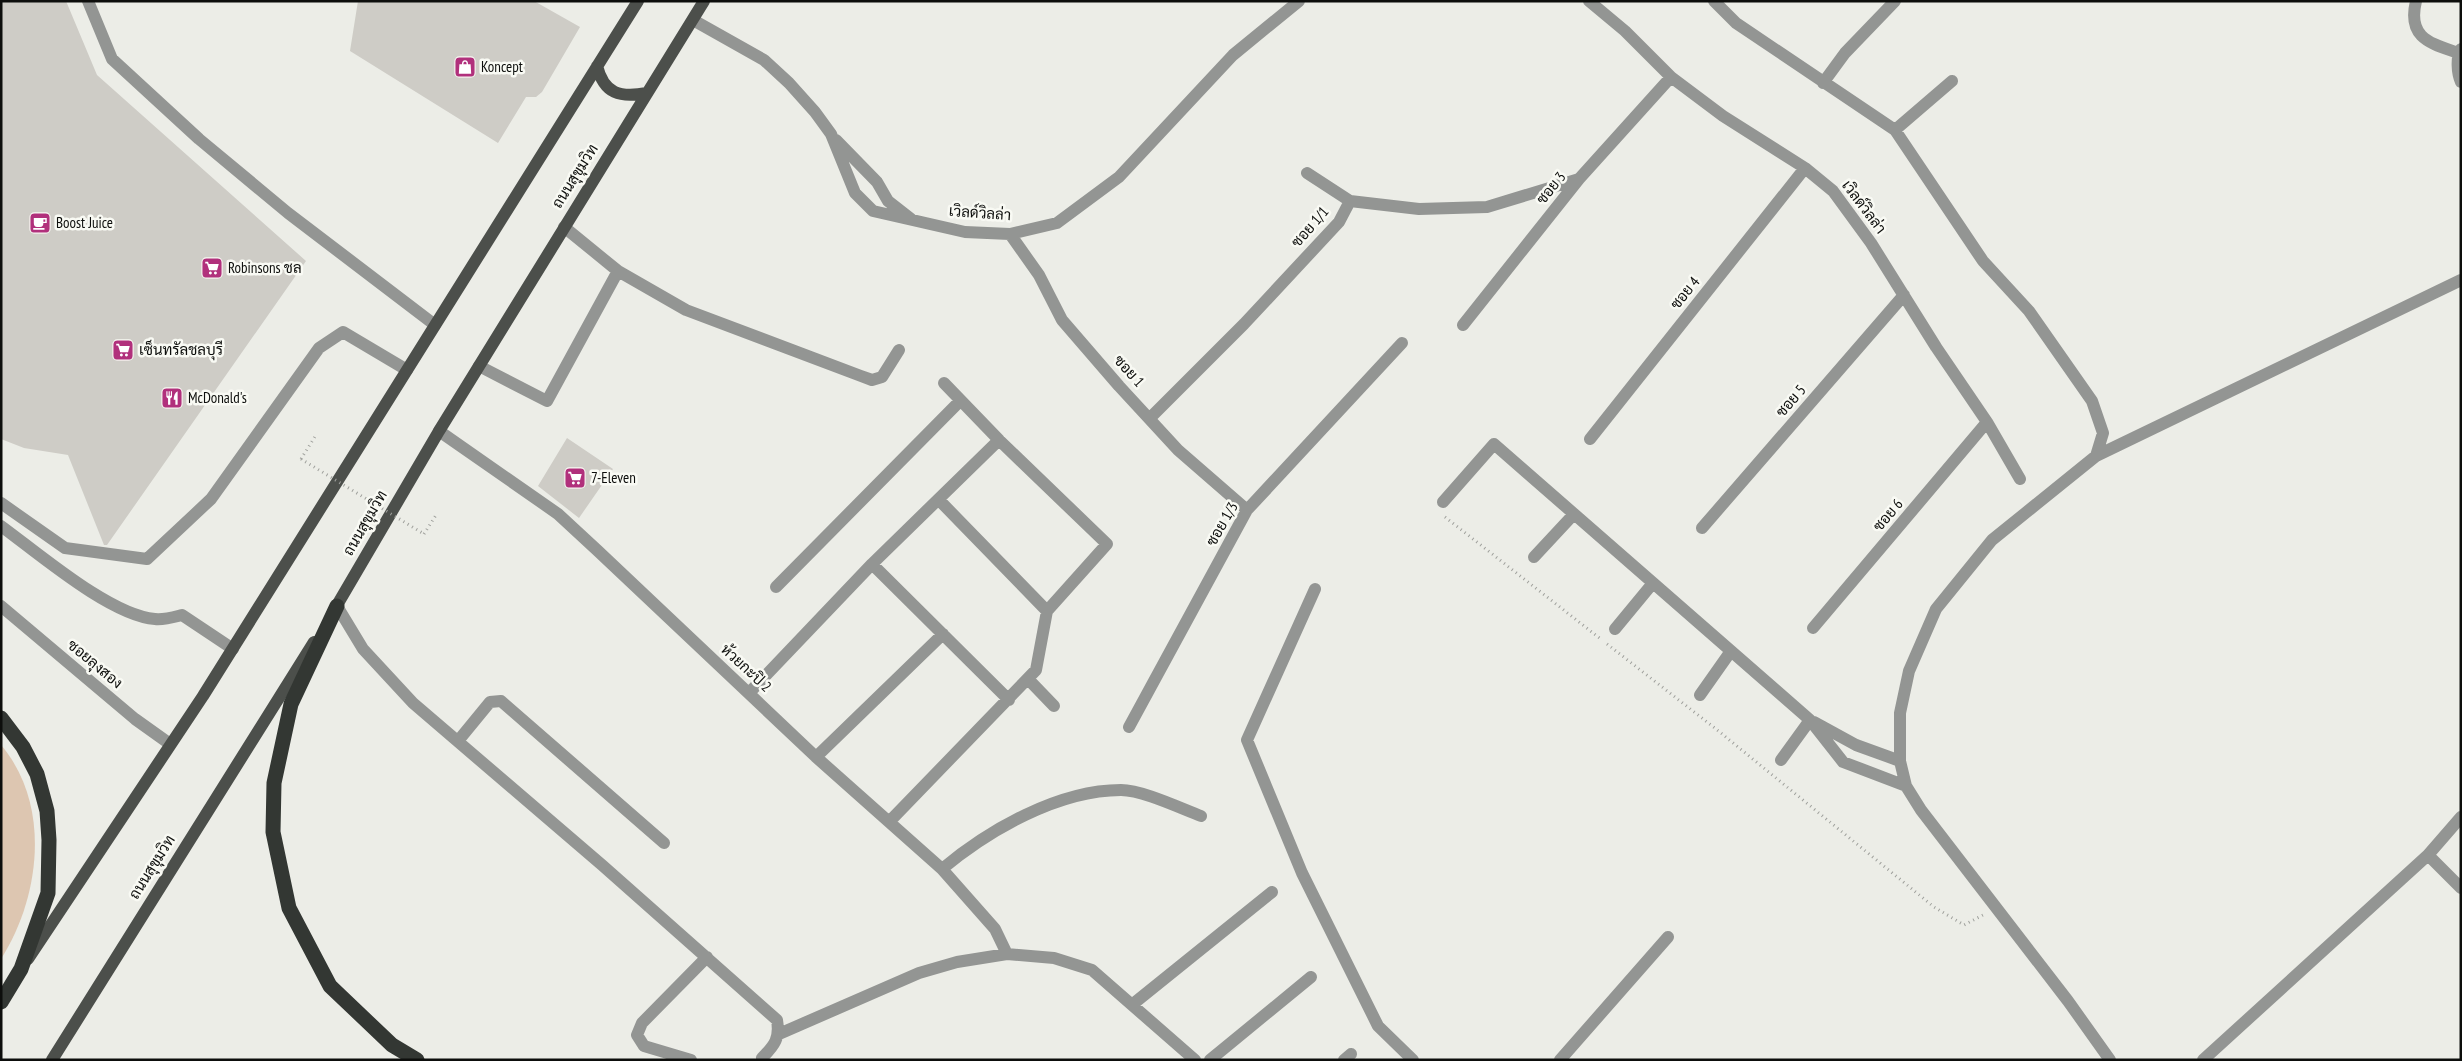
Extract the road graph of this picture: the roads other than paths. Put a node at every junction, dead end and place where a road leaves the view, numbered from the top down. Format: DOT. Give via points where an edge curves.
graph roads {
  1 [pos="88,1"];
  2 [pos="638,1"];
  3 [pos="704,1"];
  4 [pos="1299,1"];
  5 [pos="1589,1"];
  6 [pos="1714,1"];
  7 [pos="1895,1"];
  8 [pos="2416,1"];
  9 [pos="693,20"];
  10 [pos="2459,51"];
  11 [pos="597,66"];
  12 [pos="1671,77"];
  13 [pos="1952,82"];
  14 [pos="2461,82"];
  15 [pos="1823,83"];
  16 [pos="647,93"];
  17 [pos="1895,130"];
  18 [pos="831,134"];
  19 [pos="1805,168"];
  20 [pos="1307,173"];
  21 [pos="1579,179"];
  22 [pos="1350,201"];
  23 [pos="913,221"];
  24 [pos="564,227"];
  25 [pos="1010,234"];
  26 [pos="618,271"];
  27 [pos="2461,280"];
  28 [pos="1904,295"];
  29 [pos="435,325"];
  30 [pos="1463,325"];
  31 [pos="1402,343"];
  32 [pos="899,350"];
  33 [pos="478,366"];
  34 [pos="407,370"];
  35 [pos="944,383"];
  36 [pos="960,401"];
  37 [pos="1150,418"];
  38 [pos="1986,422"];
  39 [pos="439,431"];
  40 [pos="1590,439"];
  41 [pos="998,440"];
  42 [pos="2096,456"];
  43 [pos="2020,479"];
  44 [pos="938,500"];
  45 [pos="1443,502"];
  46 [pos="1,503"];
  47 [pos="1247,510"];
  48 [pos="1574,514"];
  49 [pos="1,526"];
  50 [pos="1702,528"];
  51 [pos="1534,558"];
  52 [pos="872,564"];
  53 [pos="1653,583"];
  54 [pos="776,587"];
  55 [pos="1315,589"];
  56 [pos="1,606"];
  57 [pos="337,606"];
  58 [pos="1047,612"];
  59 [pos="1813,628"];
  60 [pos="1614,629"];
  61 [pos="943,634"];
  62 [pos="233,649"];
  63 [pos="1731,651"];
  64 [pos="1028,679"];
  65 [pos="749,693"];
  66 [pos="1700,695"];
  67 [pos="1009,700"];
  68 [pos="1054,706"];
  69 [pos="1,718"];
  70 [pos="1810,720"];
  71 [pos="1129,727"];
  72 [pos="458,741"];
  73 [pos="170,744"];
  74 [pos="816,757"];
  75 [pos="1780,760"];
  76 [pos="1900,761"];
  77 [pos="1906,786"];
  78 [pos="1201,816"];
  79 [pos="2461,817"];
  80 [pos="889,822"];
  81 [pos="664,843"];
  82 [pos="2428,855"];
  83 [pos="942,869"];
  84 [pos="2461,888"];
  85 [pos="1272,892"];
  86 [pos="1668,937"];
  87 [pos="1007,954"];
  88 [pos="707,957"];
  89 [pos="22,969"];
  90 [pos="1311,976"];
  91 [pos="1,1002"];
  92 [pos="1133,1004"];
  93 [pos="779,1034"];
  94 [pos="760,1059"];
  95 [pos="52,1060"];
  96 [pos="417,1060"];
  97 [pos="691,1060"];
  98 [pos="1195,1060"];
  99 [pos="1210,1060"];
  100 [pos="1414,1060"];
  101 [pos="1560,1060"];
  102 [pos="2110,1060"];
  103 [pos="2203,1060"];
  1 -- 29 [label="street" via="112,59 196,144"];
  2 -- 11 [label="main road"];
  3 -- 9 [label="main road, ถนนสุขุมวิท"];
  4 -- 25 [label="street, เวิลด์วิลล่า" via="1233,55 1119,177 1057,223"];
  5 -- 12 [label="street, เวิลด์วิลล่า"];
  6 -- 15 [label="street" via="1736,23"];
  7 -- 15 [label="street" via="1845,54"];
  8 -- 10 [label="street" via="2413,14 2416,29 2426,41"];
  9 -- 16 [label="main road, ถนนสุขุมวิท"];
  9 -- 18 [label="street, เวิลด์วิลล่า" via="764,60 815,112"];
  10 -- 14 [label="street" via="2458,76"];
  11 -- 16 [label="main road" via="600,78 614,92 629,96"];
  11 -- 29 [label="main road"];
  12 -- 19 [label="street, เวิลด์วิลล่า"];
  12 -- 21 [label="street, ซอย 3"];
  13 -- 17 [label="street"];
  15 -- 17 [label="street"];
  16 -- 24 [label="main road, ถนนสุขุมวิท"];
  17 -- 42 [label="street" via="1983,261 2029,311 2092,401 2103,433"];
  18 -- 23 [label="street" via="877,182 888,201"];
  18 -- 23 [label="street, เวิลด์วิลล่า" via="855,193 873,211"];
  19 -- 28 [label="street, เวิลด์วิลล่า" via="1833,191 1872,243"];
  19 -- 40 [label="street, ซอย 4"];
  20 -- 22 [label="street"];
  21 -- 22 [label="street" via="1487,206 1418,208"];
  21 -- 30 [label="street, ซอย 3"];
  22 -- 37 [label="street, ซอย 1/1" via="1339,222"];
  23 -- 25 [label="street, เวิลด์วิลล่า" via="965,232"];
  24 -- 26 [label="street"];
  24 -- 33 [label="main road, ถนนสุขุมวิท"];
  25 -- 37 [label="street, ซอย 1" via="1039,275 1062,320"];
  26 -- 32 [label="street" via="686,310 872,380 882,377"];
  26 -- 33 [label="street" via="547,401"];
  27 -- 42 [label="street"];
  28 -- 38 [label="street, เวิลด์วิลล่า"];
  28 -- 50 [label="street, ซอย 5"];
  29 -- 34 [label="main road"];
  31 -- 47 [label="street, ซอย 1/3"];
  33 -- 39 [label="main road, ถนนสุขุมวิท"];
  34 -- 46 [label="street" via="343,332 332,337 319,348 211,499 146,559 65,548"];
  34 -- 62 [label="main road"];
  35 -- 36 [label="street"];
  36 -- 41 [label="street"];
  36 -- 54 [label="street"];
  37 -- 47 [label="street, ซอย 1" via="1178,450"];
  38 -- 43 [label="street, เวิลด์วิลล่า"];
  38 -- 59 [label="street, ซอย 6"];
  39 -- 57 [label="main road, ถนนสุขุมวิท"];
  39 -- 65 [label="street, ห้วยกะปิ 2" via="558,514"];
  41 -- 44 [label="street"];
  41 -- 58 [label="street" via="1107,544"];
  42 -- 76 [label="street" via="1992,540 1936,609 1909,671 1900,712"];
  44 -- 52 [label="street"];
  44 -- 58 [label="street"];
  45 -- 48 [label="street" via="1494,444"];
  47 -- 71 [label="street, ซอย 1/3"];
  48 -- 51 [label="street"];
  48 -- 53 [label="street"];
  49 -- 62 [label="street" via="121,610 155,619 182,615"];
  52 -- 61 [label="street"];
  52 -- 65 [label="street"];
  53 -- 60 [label="street"];
  53 -- 63 [label="street"];
  55 -- 100 [label="street" via="1247,740 1302,873 1378,1026"];
  56 -- 73 [label="street, ซอยลุงสอง" via="135,719"];
  57 -- 72 [label="street" via="364,649 413,703"];
  57 -- 95 [label="main road, ถนนสุขุมวิท"];
  57 -- 96 [label="highway" via="291,704 274,783 274,841 289,908 330,986 392,1045"];
  58 -- 64 [label="street" via="1036,670"];
  61 -- 67 [label="street"];
  61 -- 74 [label="street"];
  62 -- 73 [label="main road"];
  63 -- 66 [label="street"];
  63 -- 70 [label="street"];
  64 -- 67 [label="street"];
  64 -- 68 [label="street"];
  65 -- 74 [label="street, ห้วยกะปิ 2"];
  67 -- 80 [label="street"];
  69 -- 89 [label="highway" via="23,747 37,774 47,811 50,840 48,893"];
  70 -- 75 [label="street"];
  70 -- 76 [label="street" via="1856,745"];
  70 -- 77 [label="street" via="1843,762"];
  72 -- 81 [label="street" via="490,702 501,701"];
  72 -- 88 [label="street"];
  73 -- 89 [label="main road"];
  74 -- 80 [label="street, ห้วยกะปิ 2"];
  76 -- 77 [label="street"];
  77 -- 102 [label="street"];
  78 -- 83 [label="street" via="1122,790 1078,796 996,829"];
  79 -- 82 [label="street"];
  80 -- 83 [label="street, ห้วยกะปิ 2"];
  82 -- 84 [label="street"];
  82 -- 103 [label="street"];
  83 -- 87 [label="street, ห้วยกะปิ 2" via="995,929"];
  85 -- 92 [label="street"];
  86 -- 101 [label="street"];
  87 -- 92 [label="street" via="1054,958 1092,970"];
  87 -- 93 [label="street" via="957,962 919,973"];
  88 -- 93 [label="street" via="777,1020"];
  88 -- 97 [label="street" via="642,1023 636,1035 644,1046"];
  89 -- 91 [label="highway"];
  90 -- 99 [label="street"];
  92 -- 98 [label="street"];
  93 -- 94 [label="street" via="774,1046"];
}
